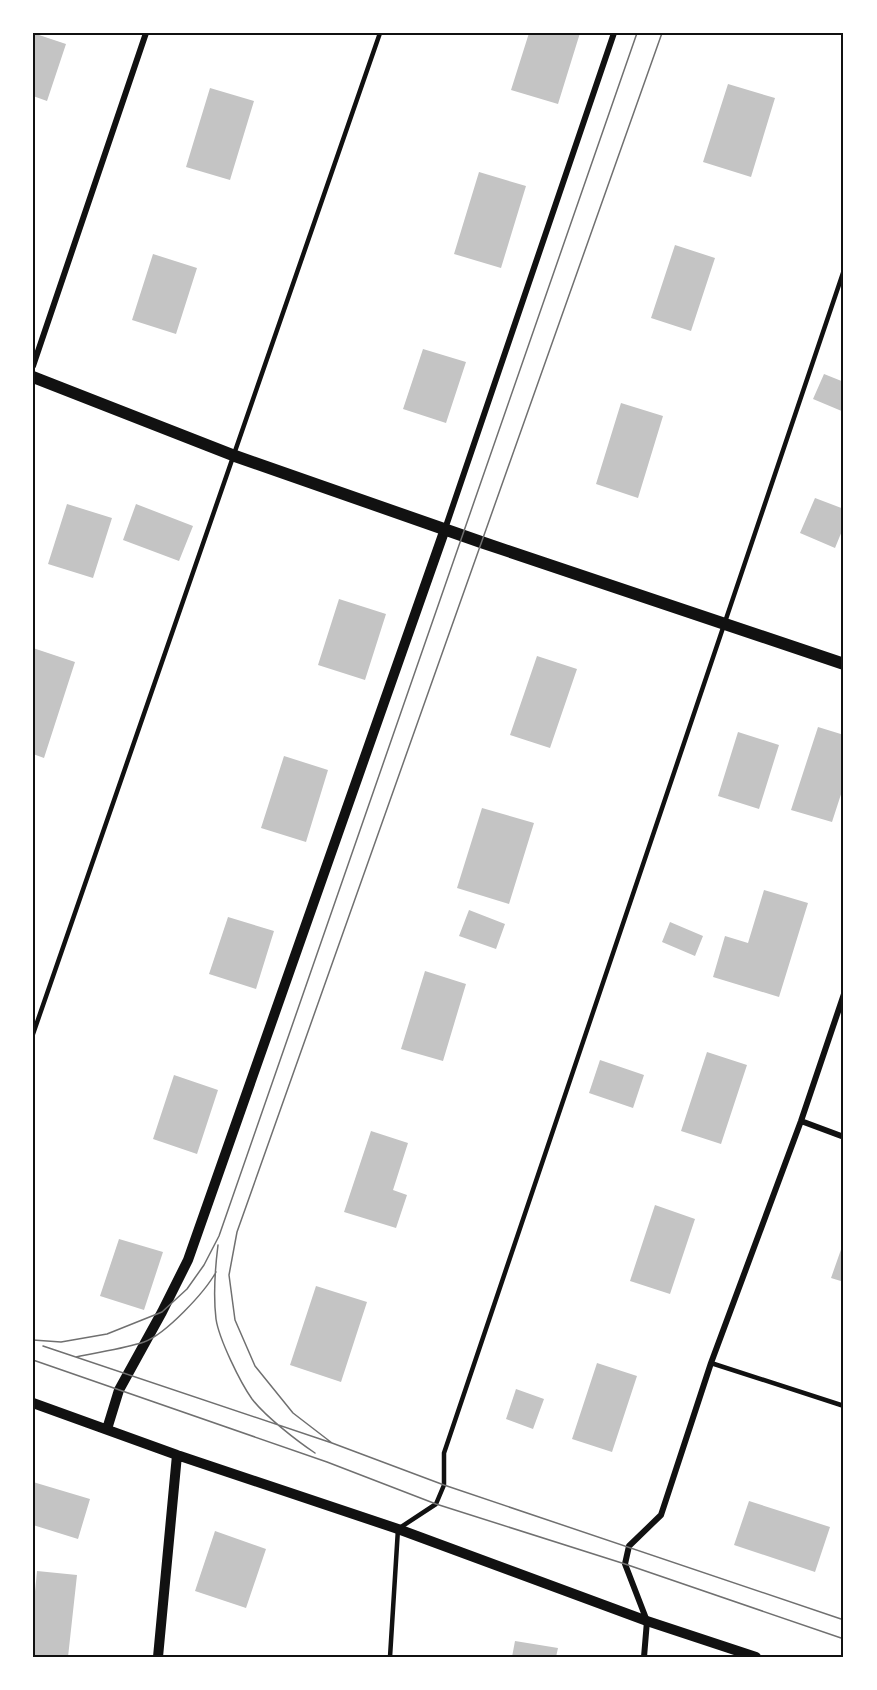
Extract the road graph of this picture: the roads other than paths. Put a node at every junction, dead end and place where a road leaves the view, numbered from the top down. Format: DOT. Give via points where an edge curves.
graph roads {
  1 [pos="146,33"];
  2 [pos="380,33"];
  3 [pos="614,33"];
  4 [pos="844,270"];
  5 [pos="33,366"];
  6 [pos="33,377"];
  7 [pos="235,456"];
  8 [pos="446,530"];
  9 [pos="723,623"];
  10 [pos="844,664"];
  11 [pos="844,994"];
  12 [pos="33,1034"];
  13 [pos="801,1121"];
  14 [pos="844,1137"];
  15 [pos="711,1363"];
  16 [pos="33,1403"];
  17 [pos="844,1406"];
  18 [pos="107,1429"];
  19 [pos="177,1455"];
  20 [pos="398,1528"];
  21 [pos="647,1621"];
  22 [pos="158,1657"];
  23 [pos="390,1657"];
  24 [pos="644,1657"];
  25 [pos="756,1657"];
  1 -- 5 [label="street"];
  2 -- 7 [label="lane"];
  3 -- 8 [label="street"];
  4 -- 9 [label="lane"];
  6 -- 7 [label="main road"];
  7 -- 8 [label="main road"];
  7 -- 12 [label="lane"];
  8 -- 9 [label="main road"];
  8 -- 18 [label="street" via="188,1260 119,1390"];
  9 -- 10 [label="main road"];
  9 -- 20 [label="lane" via="444,1453 444,1485 436,1504"];
  11 -- 13 [label="street"];
  13 -- 14 [label="street"];
  13 -- 15 [label="street"];
  15 -- 17 [label="lane"];
  15 -- 21 [label="street" via="662,1515 629,1546 625,1564"];
  16 -- 18 [label="street"];
  18 -- 19 [label="street"];
  19 -- 20 [label="street"];
  19 -- 22 [label="street"];
  20 -- 21 [label="street"];
  20 -- 23 [label="lane"];
  21 -- 24 [label="street"];
  21 -- 25 [label="street"];
}
